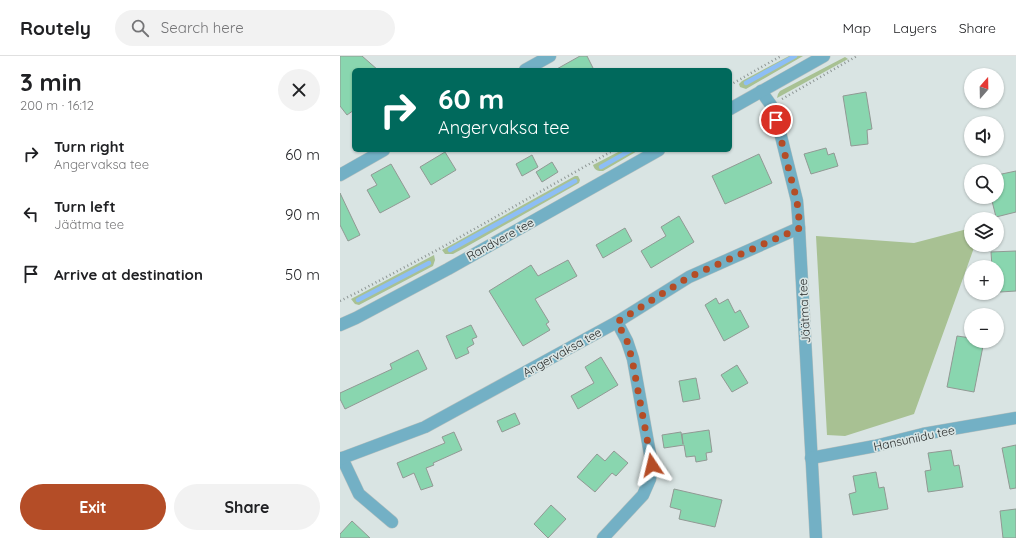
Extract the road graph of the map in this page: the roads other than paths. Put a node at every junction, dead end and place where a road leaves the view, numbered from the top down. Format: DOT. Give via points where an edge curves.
graph roads {
  1 [pos="550,56"];
  2 [pos="824,56"];
  3 [pos="529,68"];
  4 [pos="761,91"];
  5 [pos="732,108"];
  6 [pos="380,152"];
  7 [pos="655,152"];
  8 [pos="340,175"];
  9 [pos="800,228"];
  10 [pos="617,322"];
  11 [pos="340,325"];
  12 [pos="1016,418"];
  13 [pos="811,458"];
  14 [pos="341,459"];
  15 [pos="392,522"];
  16 [pos="603,538"];
  17 [pos="816,538"];
  1 -- 3 [label="street"];
  2 -- 4 [label="street"];
  4 -- 5 [label="street"];
  4 -- 9 [label="street, Jäätma tee" via="771,105 776,120 797,201"];
  6 -- 8 [label="street"];
  7 -- 11 [label="street, Randvere tee" via="448,269"];
  9 -- 10 [label="street, Angervaksa tee" via="689,277"];
  9 -- 13 [label="street, Jäätma tee"];
  10 -- 14 [label="street, Angervaksa tee" via="425,427"];
  10 -- 16 [label="street" via="627,341 632,359 652,465 650,480 643,495"];
  12 -- 13 [label="street, Hansuniidu tee"];
  13 -- 17 [label="street, Jäätma tee"];
  14 -- 15 [label="street, Angervaksa tee" via="360,494"];
}
